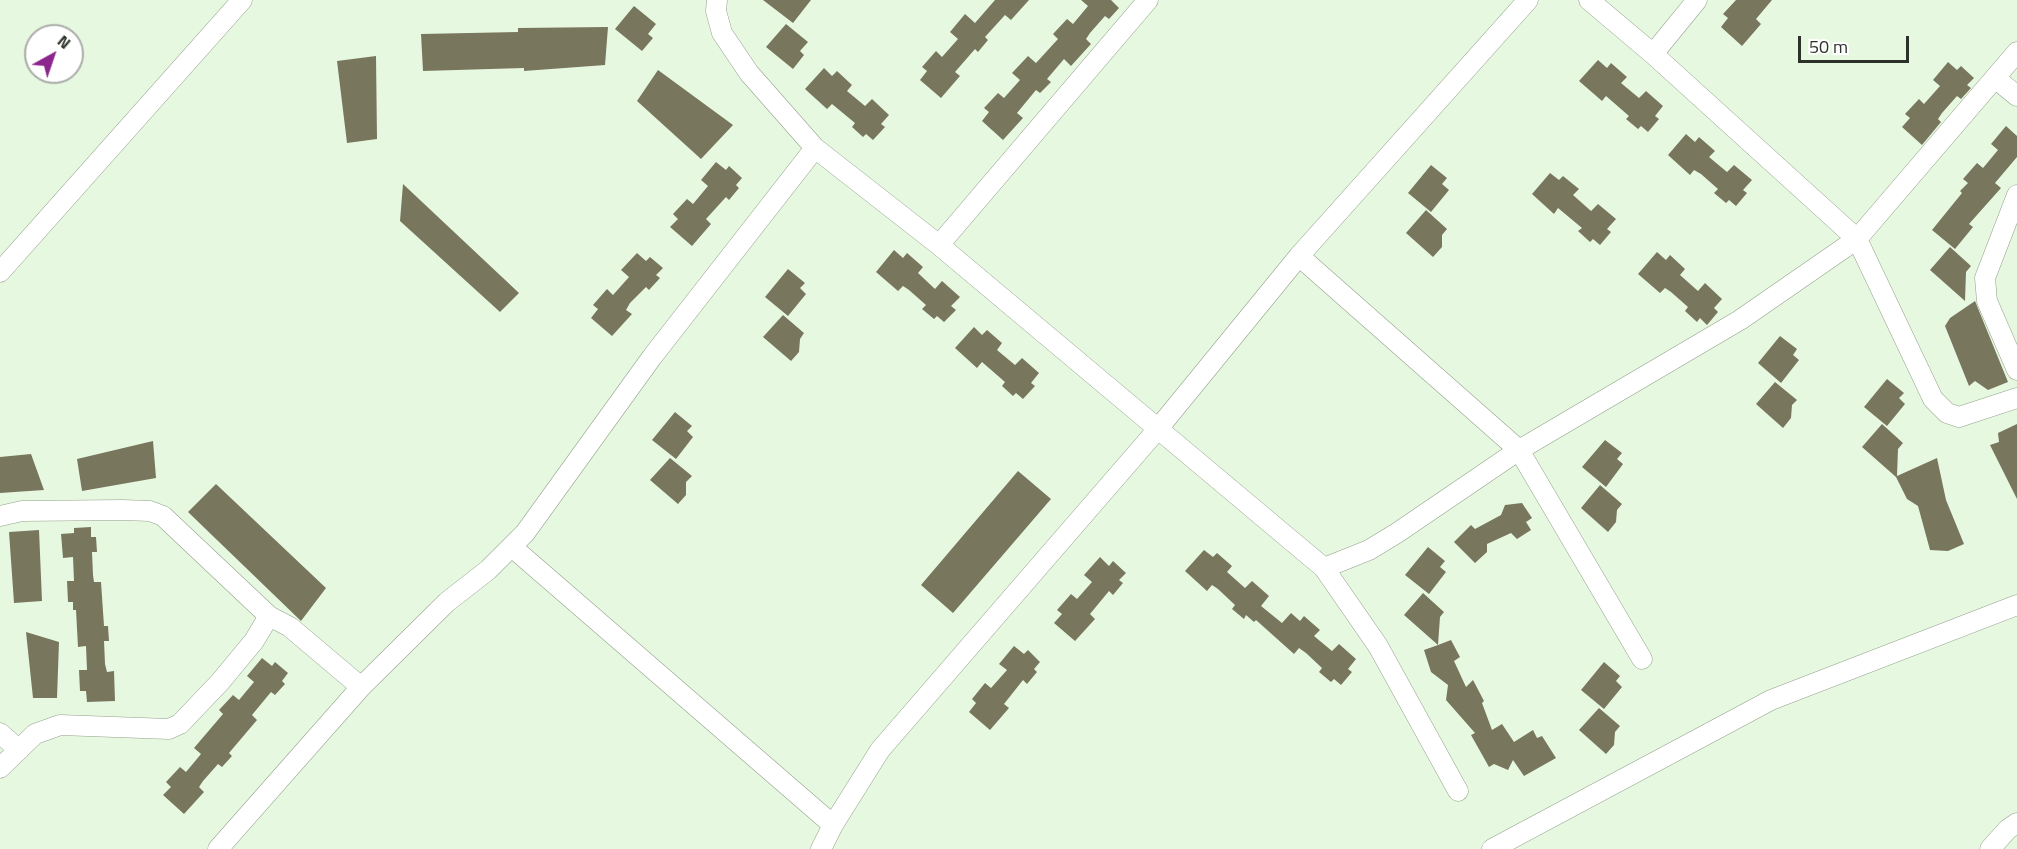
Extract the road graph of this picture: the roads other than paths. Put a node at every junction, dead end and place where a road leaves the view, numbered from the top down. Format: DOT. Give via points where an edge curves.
graph roads {
  1 [pos="242,0"];
  2 [pos="717,0"];
  3 [pos="1148,0"];
  4 [pos="1528,0"];
  5 [pos="1589,0"];
  6 [pos="1697,0"];
  7 [pos="2017,52"];
  8 [pos="1653,54"];
  9 [pos="1995,78"];
  10 [pos="2017,96"];
  11 [pos="815,148"];
  12 [pos="2016,200"];
  13 [pos="1857,239"];
  14 [pos="939,245"];
  15 [pos="1299,256"];
  16 [pos="0,273"];
  17 [pos="2013,352"];
  18 [pos="2017,370"];
  19 [pos="2017,398"];
  20 [pos="1157,430"];
  21 [pos="1519,450"];
  22 [pos="0,516"];
  23 [pos="512,547"];
  24 [pos="1324,568"];
  25 [pos="2017,605"];
  26 [pos="269,616"];
  27 [pos="1642,659"];
  28 [pos="362,687"];
  29 [pos="0,733"];
  30 [pos="19,750"];
  31 [pos="0,768"];
  32 [pos="1458,791"];
  33 [pos="2017,823"];
  34 [pos="833,825"];
  35 [pos="218,849"];
  36 [pos="821,849"];
  37 [pos="1492,849"];
  38 [pos="1990,849"];
  1 -- 16 [label="street"];
  2 -- 11 [label="street" via="722,33 749,73"];
  3 -- 14 [label="street"];
  4 -- 15 [label="street"];
  5 -- 8 [label="street"];
  6 -- 8 [label="street"];
  7 -- 9 [label="street"];
  8 -- 13 [label="street"];
  9 -- 10 [label="street"];
  9 -- 13 [label="street"];
  11 -- 14 [label="street"];
  11 -- 23 [label="street" via="652,357 554,497"];
  12 -- 17 [label="street" via="1985,278 1987,301"];
  13 -- 19 [label="street" via="1933,399 1947,413 1959,417"];
  13 -- 21 [label="street" via="1740,320"];
  14 -- 20 [label="street"];
  15 -- 20 [label="street"];
  15 -- 21 [label="street"];
  17 -- 18 [label="street"];
  20 -- 24 [label="street"];
  20 -- 34 [label="street" via="880,750"];
  21 -- 24 [label="street" via="1397,533 1359,555"];
  21 -- 27 [label="street"];
  22 -- 26 [label="street" via="22,510 122,510 163,516"];
  23 -- 28 [label="street" via="447,602"];
  23 -- 34 [label="street"];
  24 -- 32 [label="street" via="1378,646"];
  25 -- 37 [label="street" via="1771,700"];
  26 -- 28 [label="street" via="290,627"];
  26 -- 30 [label="street" via="254,641 180,724 169,729 60,725 34,734"];
  28 -- 35 [label="street"];
  29 -- 30 [label="street"];
  30 -- 31 [label="street"];
  33 -- 38 [label="street"];
  34 -- 36 [label="street"];
}
